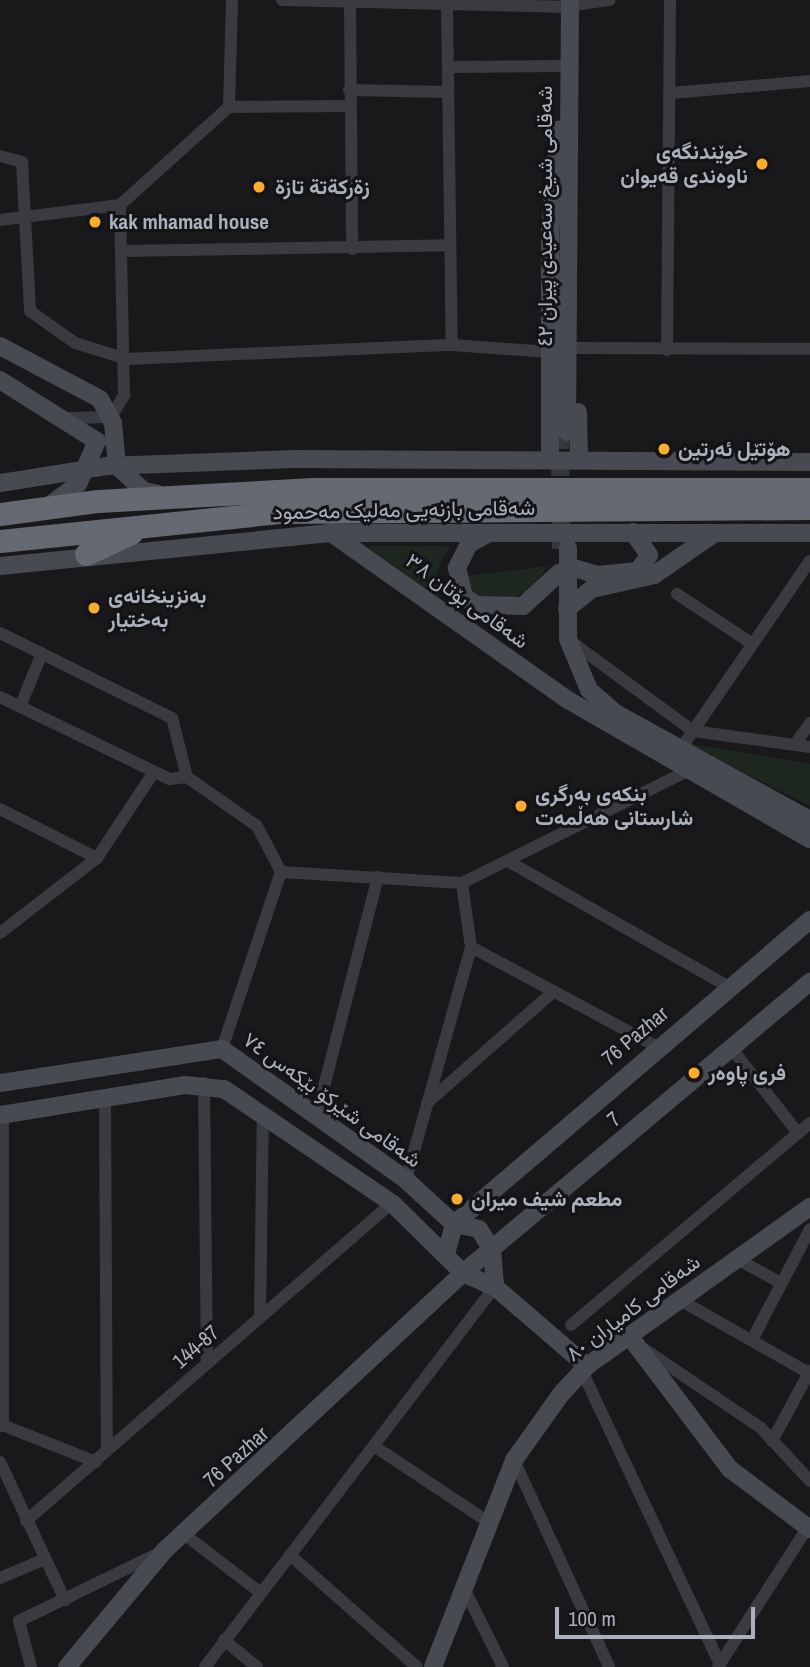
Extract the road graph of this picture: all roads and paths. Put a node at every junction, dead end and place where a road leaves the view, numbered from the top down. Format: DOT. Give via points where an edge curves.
graph roads {
  1 [pos="232,0"];
  2 [pos="282,0"];
  3 [pos="609,0"];
  4 [pos="670,0"];
  5 [pos="350,2"];
  6 [pos="566,3"];
  7 [pos="447,6"];
  8 [pos="560,66"];
  9 [pos="448,67"];
  10 [pos="810,81"];
  11 [pos="349,90"];
  12 [pos="448,92"];
  13 [pos="671,93"];
  14 [pos="349,106"];
  15 [pos="229,107"];
  16 [pos="564,129"];
  17 [pos="0,156"];
  18 [pos="120,205"];
  19 [pos="27,217"];
  20 [pos="0,220"];
  21 [pos="450,245"];
  22 [pos="352,249"];
  23 [pos="122,251"];
  24 [pos="452,345"];
  25 [pos="0,346"];
  26 [pos="577,348"];
  27 [pos="667,349"];
  28 [pos="810,349"];
  29 [pos="550,352"];
  30 [pos="127,359"];
  31 [pos="0,380"];
  32 [pos="88,392"];
  33 [pos="111,417"];
  34 [pos="68,418"];
  35 [pos="563,432"];
  36 [pos="550,457"];
  37 [pos="579,457"];
  38 [pos="810,462"];
  39 [pos="117,466"];
  40 [pos="89,469"];
  41 [pos="0,484"];
  42 [pos="810,489"];
  43 [pos="172,497"];
  44 [pos="47,507"];
  45 [pos="810,508"];
  46 [pos="280,512"];
  47 [pos="0,514"];
  48 [pos="149,524"];
  49 [pos="492,532"];
  50 [pos="633,532"];
  51 [pos="332,533"];
  52 [pos="720,533"];
  53 [pos="810,533"];
  54 [pos="0,541"];
  55 [pos="86,554"];
  56 [pos="564,559"];
  57 [pos="810,561"];
  58 [pos="0,566"];
  59 [pos="677,594"];
  60 [pos="567,609"];
  61 [pos="0,633"];
  62 [pos="568,639"];
  63 [pos="751,643"];
  64 [pos="42,653"];
  65 [pos="0,697"];
  66 [pos="20,707"];
  67 [pos="810,723"];
  68 [pos="693,731"];
  69 [pos="624,734"];
  70 [pos="795,744"];
  71 [pos="810,747"];
  72 [pos="680,750"];
  73 [pos="688,771"];
  74 [pos="154,772"];
  75 [pos="187,776"];
  76 [pos="0,809"];
  77 [pos="810,821"];
  78 [pos="810,839"];
  79 [pos="97,858"];
  80 [pos="508,861"];
  81 [pos="281,872"];
  82 [pos="378,877"];
  83 [pos="462,883"];
  84 [pos="810,920"];
  85 [pos="2,929"];
  86 [pos="471,947"];
  87 [pos="810,982"];
  88 [pos="731,988"];
  89 [pos="554,991"];
  90 [pos="656,1046"];
  91 [pos="222,1049"];
  92 [pos="732,1049"];
  93 [pos="0,1083"];
  94 [pos="204,1083"];
  95 [pos="105,1098"];
  96 [pos="426,1103"];
  97 [pos="263,1112"];
  98 [pos="317,1114"];
  99 [pos="1,1115"];
  100 [pos="810,1123"];
  101 [pos="798,1133"];
  102 [pos="406,1180"];
  103 [pos="391,1203"];
  104 [pos="810,1207"];
  105 [pos="454,1224"];
  106 [pos="810,1228"];
  107 [pos="492,1250"];
  108 [pos="446,1254"];
  109 [pos="737,1259"];
  110 [pos="463,1273"];
  111 [pos="781,1283"];
  112 [pos="495,1287"];
  113 [pos="445,1289"];
  114 [pos="681,1300"];
  115 [pos="260,1317"];
  116 [pos="570,1325"];
  117 [pos="633,1340"];
  118 [pos="752,1340"];
  119 [pos="207,1363"];
  120 [pos="584,1369"];
  121 [pos="810,1372"];
  122 [pos="1,1425"];
  123 [pos="772,1441"];
  124 [pos="374,1446"];
  125 [pos="107,1451"];
  126 [pos="514,1460"];
  127 [pos="0,1462"];
  128 [pos="96,1462"];
  129 [pos="810,1481"];
  130 [pos="26,1521"];
  131 [pos="487,1521"];
  132 [pos="809,1528"];
  133 [pos="184,1534"];
  134 [pos="165,1550"];
  135 [pos="290,1555"];
  136 [pos="45,1559"];
  137 [pos="0,1578"];
  138 [pos="462,1584"];
  139 [pos="261,1593"];
  140 [pos="65,1600"];
  141 [pos="224,1640"];
  142 [pos="719,1665"];
  143 [pos="31,1667"];
  144 [pos="67,1667"];
  145 [pos="205,1667"];
  146 [pos="257,1667"];
  147 [pos="417,1667"];
  148 [pos="433,1667"];
  149 [pos="503,1667"];
  150 [pos="609,1667"];
  1 -- 15 [label="street"];
  2 -- 5 [label="street"];
  3 -- 6 [label="street"];
  4 -- 13 [label="street"];
  5 -- 7 [label="street"];
  5 -- 11 [label="street"];
  6 -- 7 [label="street"];
  6 -- 8 [label="main road, شەقامی شیخ سەعیدی پیران ٤٢"];
  6 -- 16 [label="main road, شەقامی شیخ سەعیدی پیران ٤٢"];
  7 -- 9 [label="street"];
  8 -- 9 [label="street"];
  8 -- 16 [label="main road, شەقامی شیخ سەعیدی پیران ٤٢"];
  9 -- 12 [label="street"];
  10 -- 13 [label="street"];
  11 -- 12 [label="street"];
  11 -- 14 [label="street"];
  12 -- 21 [label="street"];
  13 -- 27 [label="street"];
  14 -- 15 [label="street"];
  14 -- 22 [label="street"];
  15 -- 18 [label="street"];
  16 -- 26 [label="main road" via="576,186"];
  16 -- 29 [label="main road" via="551,192"];
  16 -- 35 [label="main road, شەقامی شیخ سەعیدی پیران ٤٢"];
  17 -- 19 [label="street" via="22,162"];
  18 -- 19 [label="street"];
  18 -- 23 [label="street"];
  19 -- 20 [label="street"];
  19 -- 30 [label="street" via="30,311 75,343"];
  21 -- 22 [label="street"];
  21 -- 24 [label="street"];
  22 -- 23 [label="street"];
  23 -- 30 [label="street"];
  24 -- 29 [label="street"];
  24 -- 30 [label="street"];
  25 -- 32 [label="main road"];
  26 -- 27 [label="street"];
  26 -- 37 [label="main road"];
  27 -- 28 [label="street"];
  29 -- 36 [label="main road"];
  30 -- 33 [label="street" via="124,395"];
  31 -- 34 [label="main road"];
  32 -- 33 [label="main road"];
  32 -- 34 [label="main road"];
  33 -- 34 [label="street"];
  33 -- 39 [label="main road"];
  34 -- 40 [label="main road" via="97,440"];
  36 -- 37 [label="main road"];
  36 -- 39 [label="main road"];
  37 -- 38 [label="main road"];
  39 -- 40 [label="main road"];
  39 -- 43 [label="main road" via="144,491"];
  40 -- 41 [label="main road"];
  40 -- 44 [label="main road"];
  42 -- 43 [label="highway, شەقامی بازنەیی مەلیک مەحمود" via="313,489"];
  43 -- 44 [label="highway, شەقامی بازنەیی مەلیک مەحمود"];
  44 -- 47 [label="highway, شەقامی بازنەیی مەلیک مەحمود"];
  45 -- 46 [label="highway, شەقامی بازنەیی مەلیک مەحمود"];
  46 -- 48 [label="highway, شەقامی بازنەیی مەلیک مەحمود"];
  46 -- 51 [label="main road, شەقامی بۆتان ٣٨"];
  48 -- 54 [label="highway, شەقامی بازنەیی مەلیک مەحمود"];
  48 -- 55 [label="highway"];
  49 -- 50 [label="main road"];
  49 -- 51 [label="main road"];
  49 -- 56 [label="main road" via="469,544 457,568 464,596 476,605 523,606"];
  50 -- 52 [label="main road"];
  50 -- 56 [label="main road" via="648,545 638,571 597,575"];
  51 -- 55 [label="main road"];
  51 -- 69 [label="main road, شەقامی بۆتان ٣٨"];
  52 -- 53 [label="main road"];
  52 -- 60 [label="main road" via="681,551 653,575 592,589"];
  55 -- 58 [label="main road"];
  56 -- 60 [label="main road"];
  56 -- 69 [label="main road, شەقامی بۆتان ٣٨" via="563,660 582,695"];
  57 -- 63 [label="street"];
  59 -- 63 [label="street"];
  60 -- 62 [label="main road"];
  61 -- 64 [label="street"];
  62 -- 68 [label="street"];
  62 -- 72 [label="main road" via="579,675 602,704"];
  63 -- 68 [label="street"];
  64 -- 66 [label="street"];
  64 -- 75 [label="street" via="172,718"];
  65 -- 66 [label="street"];
  66 -- 74 [label="street"];
  67 -- 70 [label="street"];
  68 -- 70 [label="street"];
  68 -- 72 [label="street"];
  69 -- 73 [label="main road, شەقامی بۆتان ٣٨"];
  70 -- 71 [label="street"];
  72 -- 77 [label="main road"];
  73 -- 78 [label="main road, شەقامی بۆتان ٣٨"];
  73 -- 80 [label="street"];
  74 -- 75 [label="street" via="175,780"];
  74 -- 79 [label="street"];
  75 -- 81 [label="street" via="257,826"];
  76 -- 79 [label="street"];
  79 -- 85 [label="street"];
  80 -- 83 [label="street"];
  80 -- 88 [label="street"];
  81 -- 82 [label="street"];
  81 -- 91 [label="street"];
  82 -- 83 [label="street"];
  82 -- 98 [label="street"];
  83 -- 86 [label="street"];
  84 -- 88 [label="main road, 76 Pazhar"];
  86 -- 89 [label="street"];
  86 -- 96 [label="street"];
  87 -- 92 [label="main road, 7"];
  88 -- 90 [label="main road, 76 Pazhar"];
  89 -- 90 [label="street"];
  89 -- 96 [label="street"];
  90 -- 105 [label="main road, 76 Pazhar"];
  91 -- 93 [label="main road, شەقامی شێرکۆ بێکەس ٧٤"];
  91 -- 98 [label="main road, شەقامی شێرکۆ بێکەس ٧٤"];
  92 -- 101 [label="street"];
  92 -- 107 [label="main road, 7"];
  94 -- 95 [label="main road"];
  94 -- 97 [label="main road"];
  94 -- 119 [label="street"];
  95 -- 99 [label="main road"];
  95 -- 125 [label="street"];
  96 -- 102 [label="street"];
  97 -- 103 [label="main road"];
  97 -- 115 [label="street"];
  98 -- 102 [label="main road, شەقامی شێرکۆ بێکەس ٧٤"];
  99 -- 122 [label="street"];
  100 -- 101 [label="street"];
  101 -- 116 [label="street"];
  102 -- 105 [label="main road, شەقامی شێرکۆ بێکەس ٧٤"];
  103 -- 108 [label="main road"];
  103 -- 115 [label="street, 144-87"];
  104 -- 109 [label="main road, شەقامی کامیاران ٨٠"];
  105 -- 107 [label="main road, شەقامی شێرکۆ بێکەس ٧٤" via="479,1229"];
  105 -- 108 [label="main road"];
  106 -- 111 [label="street"];
  107 -- 110 [label="main road, 7"];
  107 -- 112 [label="main road"];
  108 -- 110 [label="main road"];
  109 -- 111 [label="street"];
  109 -- 114 [label="main road, شەقامی کامیاران ٨٠"];
  110 -- 112 [label="main road"];
  110 -- 113 [label="main road, 7"];
  111 -- 118 [label="street"];
  112 -- 120 [label="main road"];
  112 -- 124 [label="street"];
  113 -- 133 [label="main road, 76 Pazhar"];
  114 -- 117 [label="main road, شەقامی کامیاران ٨٠"];
  114 -- 118 [label="street"];
  115 -- 119 [label="street, 144-87"];
  117 -- 120 [label="main road, شەقامی کامیاران ٨٠"];
  117 -- 123 [label="street"];
  117 -- 132 [label="main road" via="730,1469"];
  118 -- 121 [label="street"];
  119 -- 125 [label="street, 144-87"];
  120 -- 126 [label="main road, شەقامی کامیاران ٨٠"];
  120 -- 142 [label="street"];
  121 -- 123 [label="street"];
  122 -- 128 [label="street"];
  123 -- 129 [label="street"];
  124 -- 131 [label="street"];
  124 -- 135 [label="street"];
  125 -- 128 [label="street, 144-87"];
  126 -- 131 [label="main road, شەقامی کامیاران ٨٠"];
  126 -- 150 [label="street"];
  127 -- 130 [label="street"];
  128 -- 130 [label="street, 144-87"];
  130 -- 136 [label="street"];
  131 -- 138 [label="main road, شەقامی کامیاران ٨٠"];
  132 -- 142 [label="street"];
  133 -- 134 [label="main road, 76 Pazhar"];
  133 -- 139 [label="street"];
  134 -- 140 [label="street"];
  134 -- 144 [label="main road, 76 Pazhar"];
  135 -- 139 [label="street"];
  135 -- 147 [label="street"];
  136 -- 137 [label="street"];
  136 -- 140 [label="street"];
  138 -- 148 [label="main road, شەقامی کامیاران ٨٠"];
  138 -- 149 [label="street"];
  139 -- 141 [label="street"];
  140 -- 143 [label="street" via="19,1621"];
  141 -- 145 [label="street"];
  141 -- 146 [label="street"];
}
